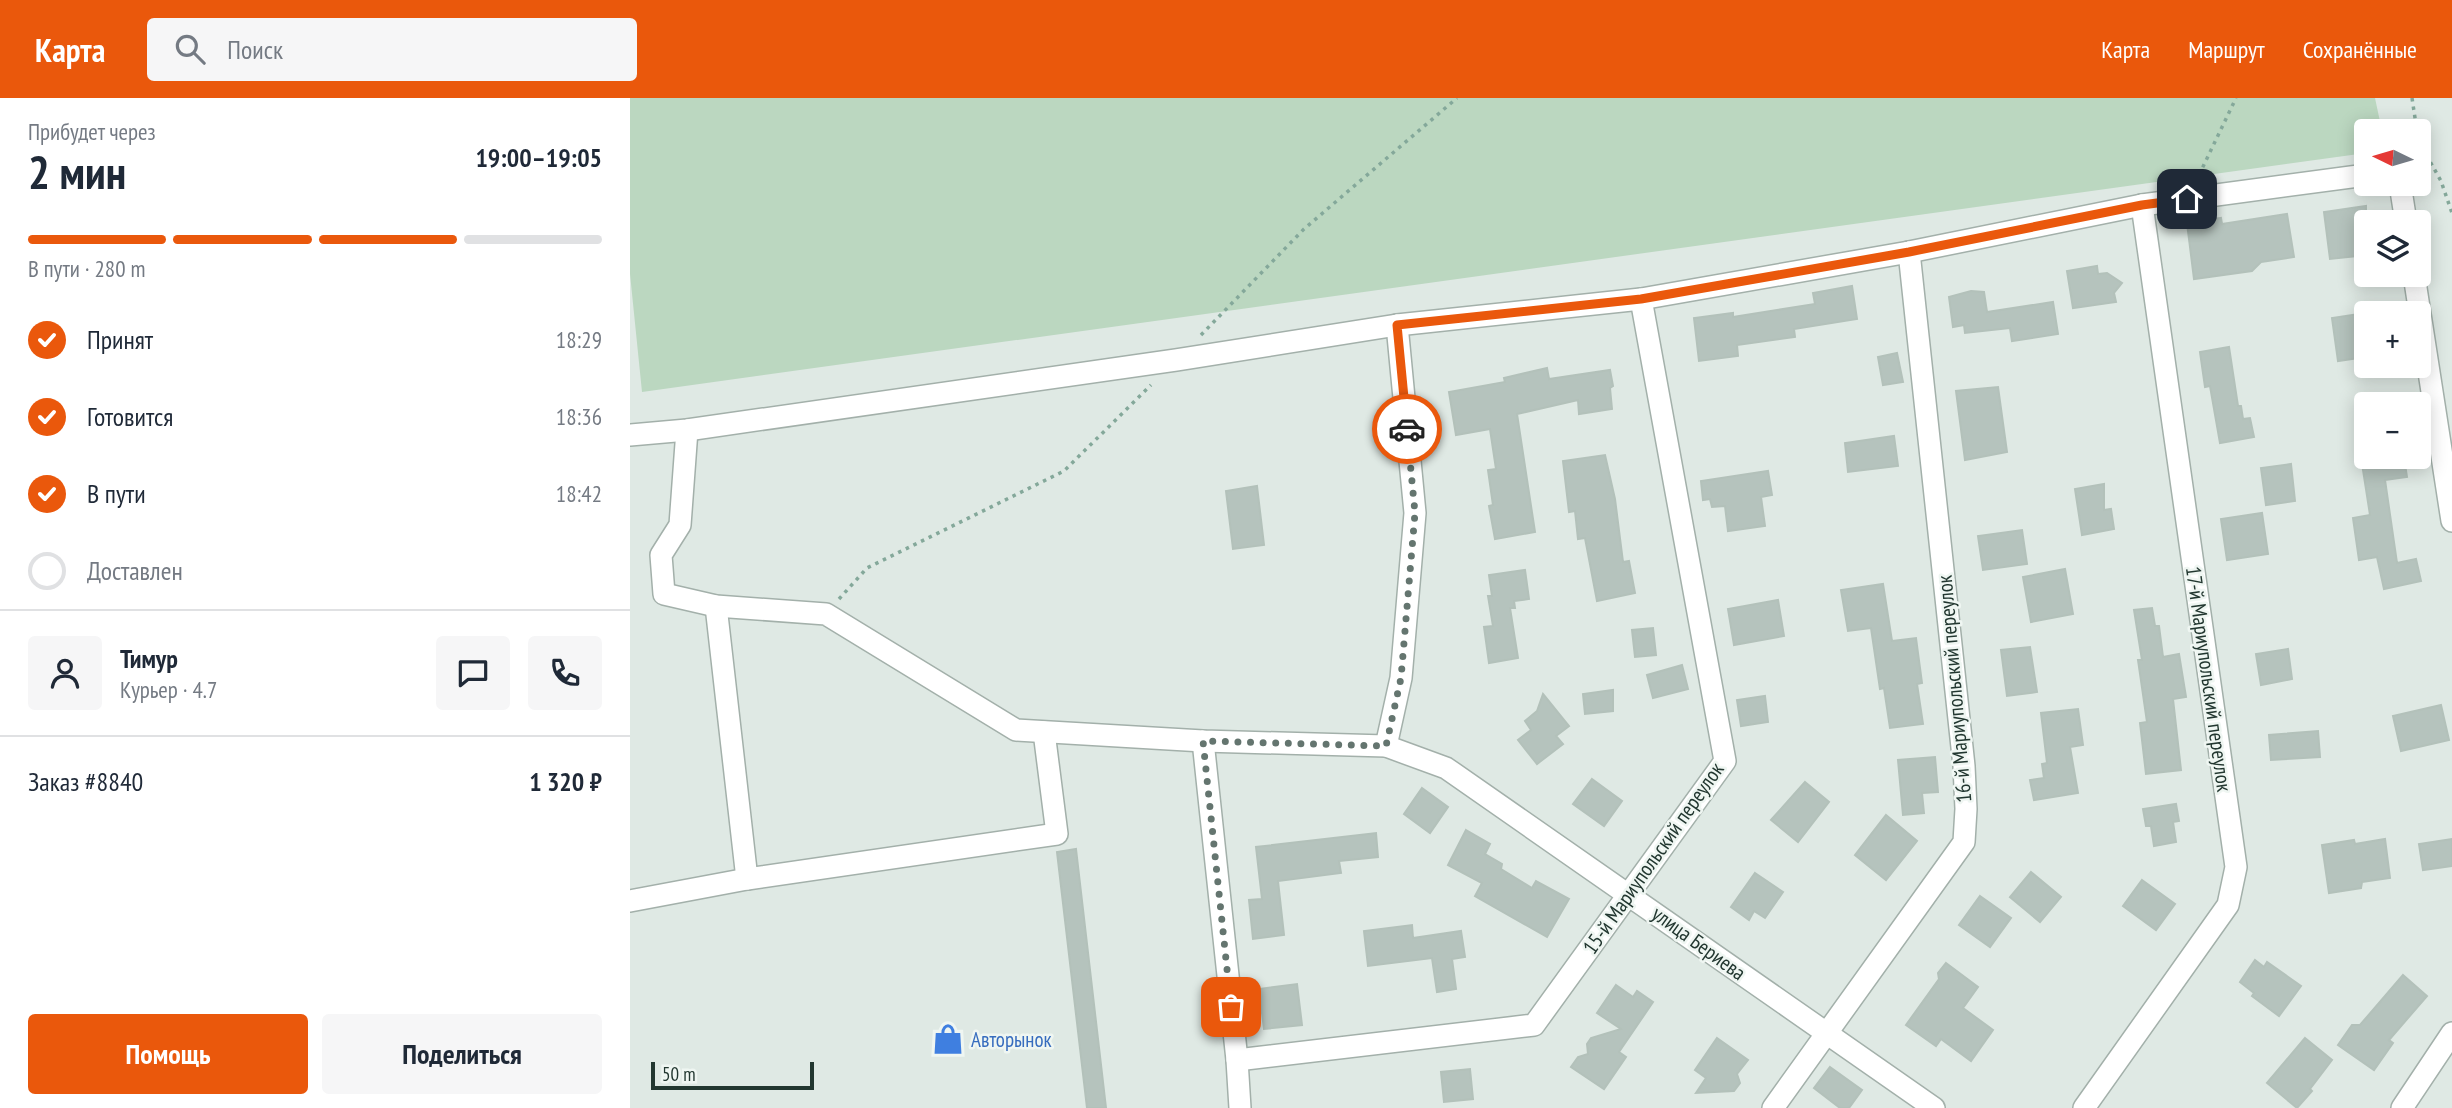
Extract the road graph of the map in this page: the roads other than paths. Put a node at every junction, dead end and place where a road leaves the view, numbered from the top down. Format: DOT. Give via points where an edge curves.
graph roads {
  1 [pos="2354,177"];
  2 [pos="2142,205"];
  3 [pos="1909,252"];
  4 [pos="2416,287"];
  5 [pos="1641,299"];
  6 [pos="1397,325"];
  7 [pos="687,430"];
  8 [pos="630,435"];
  9 [pos="2452,521"];
  10 [pos="716,606"];
  11 [pos="1044,732"];
  12 [pos="1203,741"];
  13 [pos="1386,746"];
  14 [pos="747,879"];
  15 [pos="1629,894"];
  16 [pos="630,901"];
  17 [pos="2452,1032"];
  18 [pos="1826,1034"];
  19 [pos="1237,1060"];
  20 [pos="1240,1108"];
  21 [pos="1773,1108"];
  22 [pos="1934,1108"];
  23 [pos="2084,1108"];
  24 [pos="2402,1108"];
  1 -- 2 [label="street"];
  2 -- 3 [label="street"];
  2 -- 23 [label="street, 17-й Мариупольский переулок" via="2236,867 2228,905"];
  3 -- 5 [label="street"];
  3 -- 18 [label="street, 16-й Мариупольский переулок" via="1964,766 1964,842"];
  4 -- 9 [label="street"];
  5 -- 6 [label="street"];
  5 -- 15 [label="street, 15-й Мариупольский переулок" via="1725,761"];
  6 -- 7 [label="street"];
  6 -- 13 [label="street" via="1415,513 1401,678"];
  7 -- 8 [label="street"];
  7 -- 10 [label="street, улица Бериева" via="680,524 661,555 664,594"];
  10 -- 11 [label="street, улица Бериева" via="826,614 1016,730"];
  10 -- 14 [label="street"];
  11 -- 12 [label="street, улица Бериева"];
  11 -- 14 [label="street" via="1057,834"];
  12 -- 13 [label="street, улица Бериева"];
  12 -- 19 [label="street"];
  13 -- 15 [label="street, улица Бериева" via="1446,768"];
  14 -- 16 [label="street"];
  15 -- 18 [label="street, улица Бериева"];
  15 -- 19 [label="street, 15-й Мариупольский переулок" via="1534,1025"];
  17 -- 24 [label="street"];
  18 -- 21 [label="street, 16-й Мариупольский переулок"];
  18 -- 22 [label="street, улица Бериева"];
  19 -- 20 [label="street"];
}
